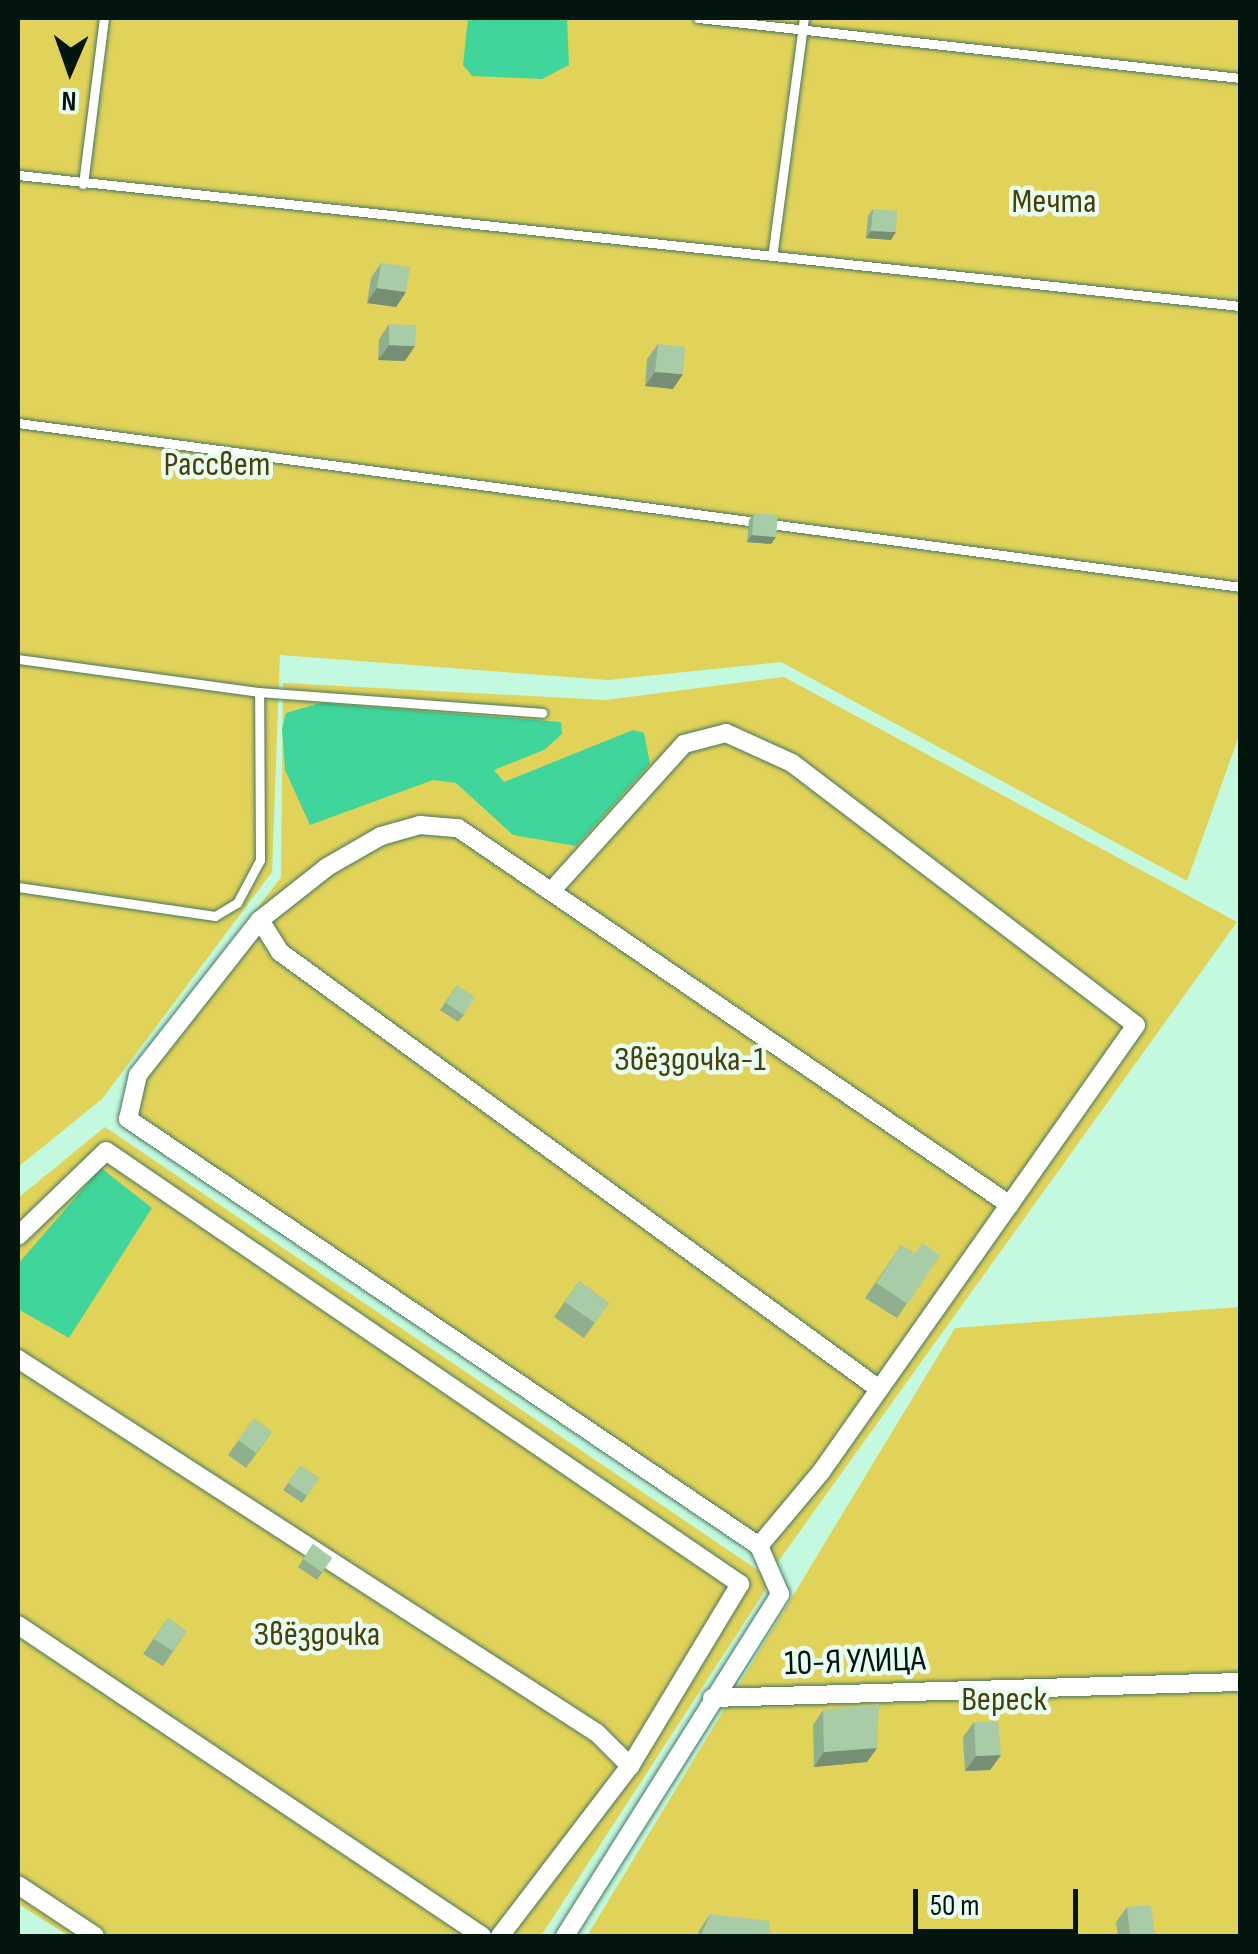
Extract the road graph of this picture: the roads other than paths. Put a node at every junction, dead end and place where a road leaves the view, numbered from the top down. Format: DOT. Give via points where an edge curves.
graph roads {
  1 [pos="104,18"];
  2 [pos="698,18"];
  3 [pos="803,22"];
  4 [pos="1240,78"];
  5 [pos="18,175"];
  6 [pos="83,184"];
  7 [pos="773,250"];
  8 [pos="1240,306"];
  9 [pos="18,423"];
  10 [pos="1240,587"];
  11 [pos="18,659"];
  12 [pos="259,692"];
  13 [pos="542,713"];
  14 [pos="18,887"];
  15 [pos="554,888"];
  16 [pos="260,920"];
  17 [pos="1010,1205"];
  18 [pos="18,1236"];
  19 [pos="18,1358"];
  20 [pos="879,1388"];
  21 [pos="759,1546"];
  22 [pos="18,1625"];
  23 [pos="1240,1682"];
  24 [pos="712,1698"];
  25 [pos="630,1766"];
  26 [pos="18,1885"];
  27 [pos="95,1936"];
  28 [pos="482,1936"];
  29 [pos="500,1936"];
  30 [pos="565,1936"];
  1 -- 6 [label="lane"];
  2 -- 3 [label="lane"];
  3 -- 4 [label="lane"];
  3 -- 7 [label="lane"];
  5 -- 6 [label="lane"];
  6 -- 7 [label="lane"];
  7 -- 8 [label="lane"];
  9 -- 10 [label="lane"];
  11 -- 12 [label="lane"];
  12 -- 13 [label="lane"];
  12 -- 14 [label="lane" via="260,860 237,903 216,916"];
  15 -- 16 [label="street" via="458,828 420,825 328,867"];
  15 -- 17 [label="street"];
  15 -- 17 [label="street" via="684,744 726,733 792,763 1136,1025"];
  16 -- 20 [label="street" via="280,952"];
  16 -- 21 [label="street" via="138,1075 128,1119"];
  17 -- 20 [label="street"];
  18 -- 25 [label="street" via="106,1151 740,1584"];
  19 -- 25 [label="street" via="598,1733"];
  20 -- 21 [label="street"];
  21 -- 24 [label="street" via="780,1594"];
  22 -- 28 [label="street"];
  23 -- 24 [label="street, 10-Я УЛИЦА"];
  24 -- 30 [label="street"];
  25 -- 29 [label="street"];
  26 -- 27 [label="street"];
}
